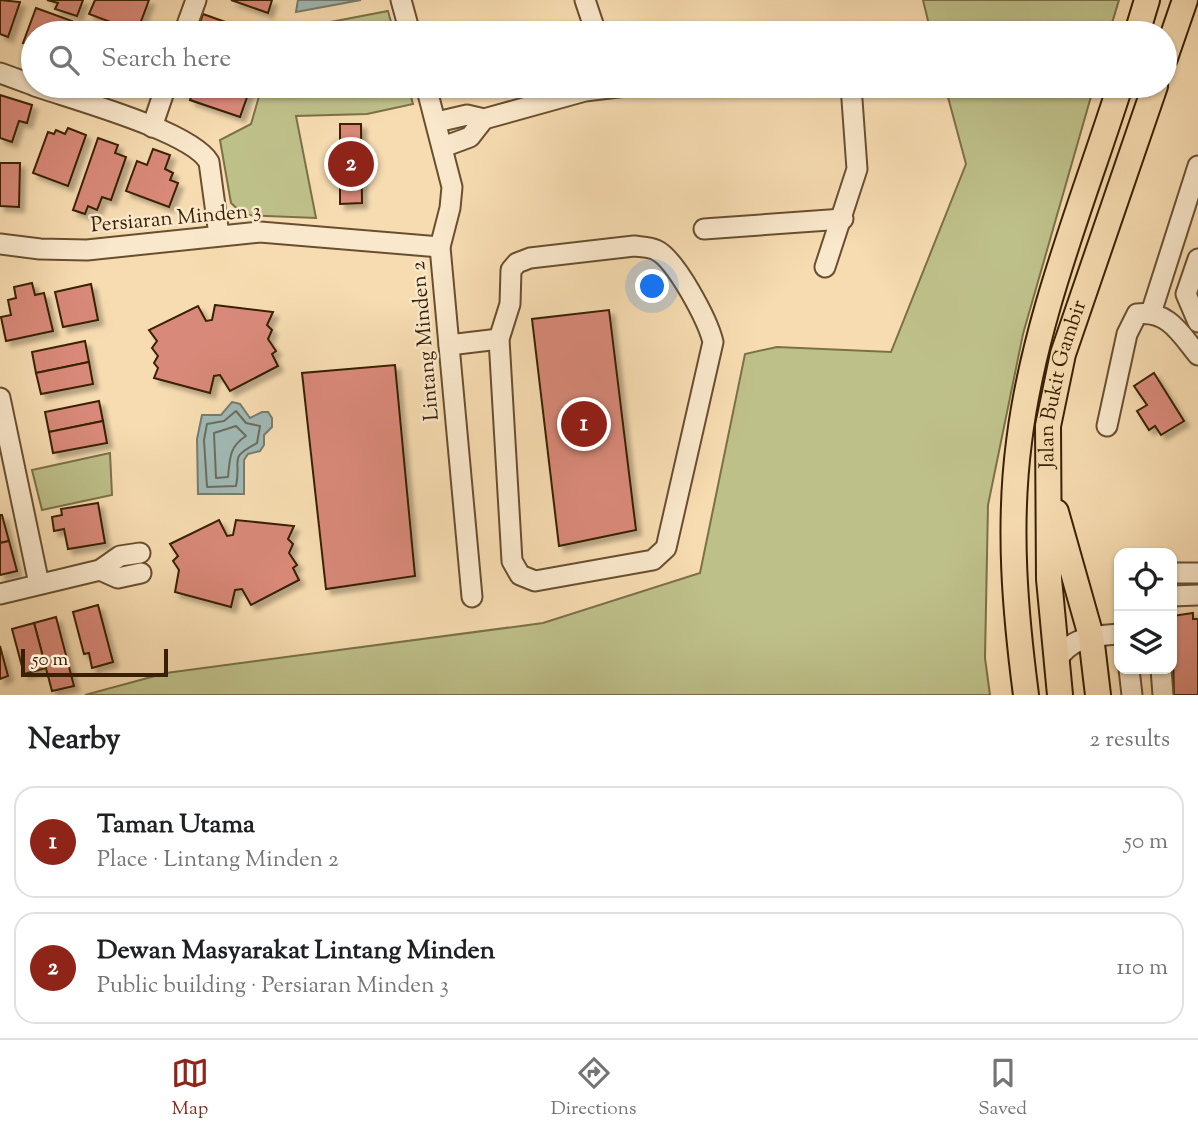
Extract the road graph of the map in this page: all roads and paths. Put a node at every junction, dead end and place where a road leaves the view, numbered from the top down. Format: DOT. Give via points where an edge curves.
graph roads {
  1 [pos="195,0"];
  2 [pos="401,0"];
  3 [pos="585,0"];
  4 [pos="1147,0"];
  5 [pos="1185,0"];
  6 [pos="188,21"];
  7 [pos="407,21"];
  8 [pos="592,21"];
  9 [pos="1141,21"];
  10 [pos="1177,23"];
  11 [pos="0,74"];
  12 [pos="21,81"];
  13 [pos="71,98"];
  14 [pos="162,98"];
  15 [pos="430,98"];
  16 [pos="560,98"];
  17 [pos="852,98"];
  18 [pos="1116,98"];
  19 [pos="1151,98"];
  20 [pos="484,119"];
  21 [pos="437,122"];
  22 [pos="152,127"];
  23 [pos="443,146"];
  24 [pos="1198,166"];
  25 [pos="843,219"];
  26 [pos="704,229"];
  27 [pos="219,235"];
  28 [pos="0,244"];
  29 [pos="440,247"];
  30 [pos="1198,259"];
  31 [pos="825,267"];
  32 [pos="1151,313"];
  33 [pos="1198,322"];
  34 [pos="499,339"];
  35 [pos="449,345"];
  36 [pos="1198,355"];
  37 [pos="0,398"];
  38 [pos="1107,426"];
  39 [pos="1048,488"];
  40 [pos="140,553"];
  41 [pos="100,570"];
  42 [pos="141,573"];
  43 [pos="1177,573"];
  44 [pos="1198,573"];
  45 [pos="39,584"];
  46 [pos="0,594"];
  47 [pos="1198,595"];
  48 [pos="1177,596"];
  49 [pos="472,597"];
  50 [pos="1114,634"];
  51 [pos="1091,636"];
  52 [pos="1055,663"];
  53 [pos="1130,674"];
  54 [pos="1161,674"];
  55 [pos="1026,695"];
  56 [pos="1060,695"];
  57 [pos="1098,695"];
  58 [pos="1132,695"];
  59 [pos="1163,695"];
  1 -- 6 [label="street"];
  2 -- 7 [label="street"];
  3 -- 8 [label="street"];
  4 -- 9 [label="main road"];
  5 -- 10 [label="main road"];
  11 -- 12 [label="street"];
  13 -- 22 [label="street"];
  14 -- 22 [label="street"];
  15 -- 21 [label="street, Lintang Minden 2"];
  16 -- 20 [label="street"];
  17 -- 25 [label="street" via="857,169"];
  18 -- 55 [label="main road, Jalan Bukit Gambir" via="1046,316 1019,442 1013,503 1014,601"];
  19 -- 39 [label="main road, Jalan Bukit Gambir" via="1063,354 1048,426"];
  20 -- 21 [label="street" via="467,115"];
  20 -- 23 [label="street" via="470,137"];
  21 -- 23 [label="street, Lintang Minden 2"];
  22 -- 27 [label="street" via="203,152 209,162"];
  23 -- 29 [label="street, Lintang Minden 2" via="452,187"];
  24 -- 32 [label="street"];
  25 -- 26 [label="street"];
  25 -- 31 [label="street"];
  27 -- 28 [label="street, Persiaran Minden 3" via="87,250"];
  27 -- 29 [label="street, Persiaran Minden 3" via="260,232"];
  29 -- 35 [label="street, Lintang Minden 2"];
  30 -- 33 [label="street" via="1186,294"];
  32 -- 36 [label="street" via="1168,319"];
  32 -- 38 [label="street" via="1137,314 1126,334"];
  34 -- 34 [label="street" via="510,304 511,270 517,263 634,246 656,249 667,259 713,342 666,548 660,556 535,581 520,575 512,561"];
  34 -- 35 [label="street"];
  35 -- 49 [label="street, Lintang Minden 2"];
  37 -- 45 [label="street"];
  39 -- 51 [label="main road"];
  39 -- 52 [label="main road, Jalan Bukit Gambir"];
  40 -- 41 [label="street" via="120,556"];
  41 -- 42 [label="street" via="118,578"];
  41 -- 45 [label="street"];
  43 -- 44 [label="street"];
  45 -- 46 [label="street"];
  47 -- 48 [label="street"];
  50 -- 51 [label="street"];
  51 -- 52 [label="street" via="1070,645"];
  51 -- 57 [label="main road"];
  52 -- 56 [label="main road, Jalan Bukit Gambir"];
  53 -- 58 [label="street"];
  54 -- 59 [label="street"];
}
